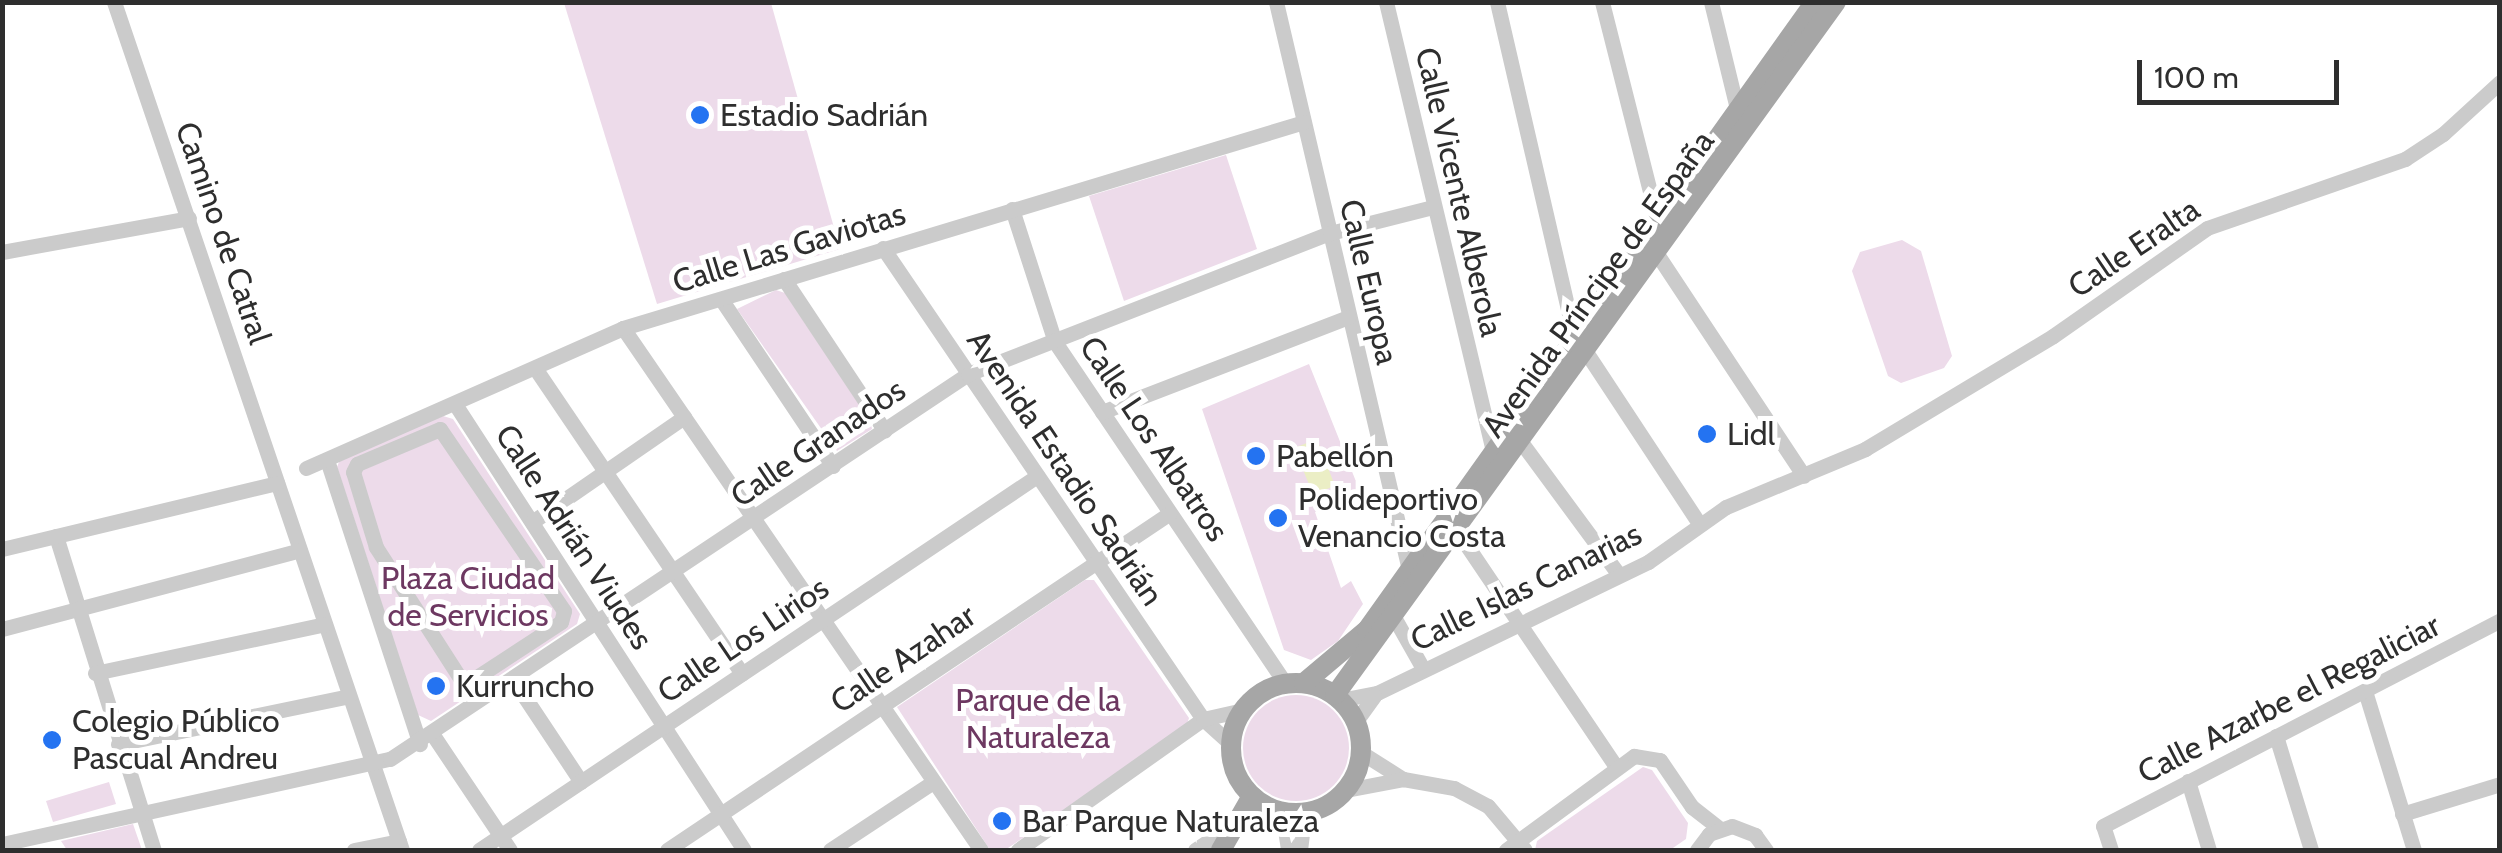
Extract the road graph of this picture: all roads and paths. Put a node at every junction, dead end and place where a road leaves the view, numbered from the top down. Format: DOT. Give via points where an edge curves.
graph roads {
  1 [pos="114,2"];
  2 [pos="1276,2"];
  3 [pos="1386,2"];
  4 [pos="1497,2"];
  5 [pos="1602,2"];
  6 [pos="1710,2"];
  7 [pos="1815,2"];
  8 [pos="1836,2"];
  9 [pos="2500,82"];
  10 [pos="1738,112"];
  11 [pos="1304,122"];
  12 [pos="1433,206"];
  13 [pos="1012,209"];
  14 [pos="189,218"];
  15 [pos="1658,224"];
  16 [pos="1330,233"];
  17 [pos="882,248"];
  18 [pos="2,252"];
  19 [pos="1657,254"];
  20 [pos="784,279"];
  21 [pos="722,298"];
  22 [pos="1348,317"];
  23 [pos="623,328"];
  24 [pos="1055,342"];
  25 [pos="1580,346"];
  26 [pos="535,368"];
  27 [pos="968,374"];
  28 [pos="456,404"];
  29 [pos="1102,412"];
  30 [pos="684,417"];
  31 [pos="884,431"];
  32 [pos="1522,442"];
  33 [pos="1493,452"];
  34 [pos="328,460"];
  35 [pos="357,464"];
  36 [pos="833,466"];
  37 [pos="306,468"];
  38 [pos="605,471"];
  39 [pos="1037,476"];
  40 [pos="1804,476"];
  41 [pos="276,482"];
  42 [pos="1170,513"];
  43 [pos="754,520"];
  44 [pos="532,522"];
  45 [pos="1698,522"];
  46 [pos="1457,531"];
  47 [pos="56,536"];
  48 [pos="2,549"];
  49 [pos="300,550"];
  50 [pos="1096,562"];
  51 [pos="674,573"];
  52 [pos="1410,574"];
  53 [pos="1619,575"];
  54 [pos="72,607"];
  55 [pos="1520,618"];
  56 [pos="1395,619"];
  57 [pos="823,620"];
  58 [pos="2500,620"];
  59 [pos="324,624"];
  60 [pos="598,624"];
  61 [pos="2,629"];
  62 [pos="1422,667"];
  63 [pos="95,674"];
  64 [pos="742,674"];
  65 [pos="514,681"];
  66 [pos="1294,683"];
  67 [pos="2365,691"];
  68 [pos="1377,692"];
  69 [pos="349,696"];
  70 [pos="1338,697"];
  71 [pos="882,706"];
  72 [pos="1243,710"];
  73 [pos="1203,720"];
  74 [pos="1356,721"];
  75 [pos="664,726"];
  76 [pos="2276,736"];
  77 [pos="427,740"];
  78 [pos="118,744"];
  79 [pos="1231,744"];
  80 [pos="1362,753"];
  81 [pos="372,764"];
  82 [pos="1617,768"];
  83 [pos="1403,780"];
  84 [pos="2188,781"];
  85 [pos="581,782"];
  86 [pos="934,782"];
  87 [pos="2500,784"];
  88 [pos="1346,790"];
  89 [pos="1267,805"];
  90 [pos="1692,807"];
  91 [pos="1316,810"];
  92 [pos="141,812"];
  93 [pos="2402,814"];
  94 [pos="720,815"];
  95 [pos="1238,821"];
  96 [pos="1719,828"];
  97 [pos="47,835"];
  98 [pos="505,843"];
  99 [pos="2,844"];
  100 [pos="401,846"];
  101 [pos="1224,847"];
  102 [pos="1517,847"];
  103 [pos="1695,847"];
  104 [pos="58,850"];
  105 [pos="154,850"];
  106 [pos="354,850"];
  107 [pos="479,850"];
  108 [pos="667,850"];
  109 [pos="744,850"];
  110 [pos="830,850"];
  111 [pos="980,850"];
  112 [pos="1018,850"];
  113 [pos="1195,850"];
  114 [pos="1288,850"];
  115 [pos="1300,850"];
  116 [pos="1766,850"];
  117 [pos="2111,850"];
  118 [pos="2209,850"];
  119 [pos="2311,850"];
  120 [pos="2414,850"];
  1 -- 14 [label="street, Camino de Catral"];
  2 -- 11 [label="street, Calle Europa"];
  3 -- 12 [label="street, Calle Vicente Alberola"];
  4 -- 25 [label="street"];
  5 -- 15 [label="street"];
  6 -- 10 [label="street"];
  7 -- 10 [label="main road, Avenida Príncipe de España"];
  8 -- 19 [label="main road, Avenida Príncipe de España"];
  9 -- 40 [label="street, Calle Eralta" via="2405,158 2207,228 2096,308 1900,431"];
  10 -- 15 [label="main road, Avenida Príncipe de España"];
  11 -- 13 [label="street, Calle Las Gaviotas"];
  11 -- 16 [label="street, Calle Europa"];
  12 -- 16 [label="street, Calle Granados"];
  12 -- 33 [label="street, Calle Vicente Alberola"];
  13 -- 17 [label="street, Calle Las Gaviotas"];
  13 -- 24 [label="street, Calle Los Albatros"];
  14 -- 18 [label="street"];
  14 -- 41 [label="street, Camino de Catral"];
  15 -- 25 [label="main road, Avenida Príncipe de España"];
  16 -- 22 [label="street, Calle Europa"];
  16 -- 24 [label="street, Calle Granados"];
  17 -- 20 [label="street, Calle Las Gaviotas"];
  17 -- 27 [label="street, Avenida Estadio Sadrián"];
  19 -- 25 [label="main road, Avenida Príncipe de España"];
  19 -- 40 [label="street"];
  20 -- 21 [label="street, Calle Las Gaviotas"];
  20 -- 31 [label="street"];
  21 -- 23 [label="street, Calle Las Gaviotas"];
  21 -- 36 [label="street"];
  22 -- 29 [label="street"];
  22 -- 52 [label="street, Calle Europa"];
  23 -- 26 [label="street, Calle Las Gaviotas"];
  23 -- 30 [label="street"];
  24 -- 27 [label="street, Calle Granados"];
  24 -- 29 [label="street, Calle Los Albatros"];
  25 -- 32 [label="main road, Avenida Príncipe de España"];
  25 -- 33 [label="main road, Avenida Príncipe de España"];
  25 -- 45 [label="street"];
  26 -- 28 [label="street, Calle Las Gaviotas"];
  26 -- 38 [label="street"];
  27 -- 31 [label="street, Calle Granados"];
  27 -- 39 [label="street, Avenida Estadio Sadrián"];
  28 -- 34 [label="street, Calle Las Gaviotas"];
  28 -- 44 [label="street, Calle Adrián Viudes"];
  29 -- 42 [label="street, Calle Los Albatros"];
  30 -- 38 [label="street"];
  30 -- 43 [label="street"];
  31 -- 36 [label="street, Calle Granados"];
  32 -- 46 [label="main road, Avenida Príncipe de España"];
  32 -- 53 [label="street"];
  33 -- 52 [label="main road, Avenida Príncipe de España"];
  34 -- 37 [label="street, Calle Las Gaviotas"];
  34 -- 77 [label="street"];
  35 -- 35 [label="street" via="353,472 376,547 460,678 471,681 561,622 562,607 449,434 440,429"];
  36 -- 43 [label="street, Calle Granados"];
  38 -- 44 [label="street"];
  38 -- 51 [label="street"];
  39 -- 50 [label="street, Avenida Estadio Sadrián"];
  39 -- 57 [label="street, Calle Los Lirios"];
  40 -- 45 [label="street, Calle Islas Canarias"];
  41 -- 47 [label="street"];
  41 -- 49 [label="street, Camino de Catral"];
  42 -- 50 [label="street, Calle Azahar"];
  42 -- 66 [label="street, Calle Los Albatros"];
  43 -- 51 [label="street, Calle Granados"];
  43 -- 57 [label="street"];
  44 -- 60 [label="street, Calle Adrián Viudes"];
  45 -- 53 [label="street, Calle Islas Canarias" via="1672,547"];
  46 -- 55 [label="street"];
  46 -- 56 [label="main road, Avenida Príncipe de España"];
  47 -- 48 [label="street"];
  47 -- 54 [label="street"];
  49 -- 54 [label="street"];
  49 -- 59 [label="street, Camino de Catral"];
  50 -- 71 [label="street, Calle Azahar"];
  50 -- 73 [label="street, Avenida Estadio Sadrián"];
  51 -- 60 [label="street, Calle Granados"];
  51 -- 64 [label="street"];
  52 -- 66 [label="main road, Avenida Príncipe de España" via="1356,643"];
  53 -- 55 [label="street, Calle Islas Canarias"];
  54 -- 61 [label="street"];
  54 -- 63 [label="street"];
  55 -- 62 [label="street, Calle Islas Canarias"];
  55 -- 82 [label="street"];
  56 -- 62 [label="street"];
  56 -- 70 [label="main road, Avenida Príncipe de España"];
  57 -- 64 [label="street, Calle Los Lirios"];
  57 -- 71 [label="street"];
  58 -- 67 [label="street, Calle Azarbe el Regaliciar"];
  59 -- 63 [label="street"];
  59 -- 69 [label="street, Camino de Catral"];
  60 -- 65 [label="street, Calle Granados"];
  60 -- 75 [label="street, Calle Adrián Viudes"];
  62 -- 68 [label="street, Calle Islas Canarias"];
  63 -- 78 [label="street"];
  64 -- 75 [label="street, Calle Los Lirios"];
  65 -- 77 [label="street, Calle Granados"];
  65 -- 85 [label="street"];
  66 -- 70 [label="main road"];
  66 -- 72 [label="main road"];
  67 -- 76 [label="street, Calle Azarbe el Regaliciar"];
  67 -- 93 [label="street"];
  68 -- 70 [label="street, Calle Islas Canarias"];
  68 -- 74 [label="street, Calle Islas Canarias"];
  69 -- 78 [label="street"];
  69 -- 81 [label="street, Camino de Catral"];
  70 -- 74 [label="main road"];
  71 -- 86 [label="street"];
  71 -- 94 [label="street, Calle Azahar"];
  72 -- 73 [label="street"];
  72 -- 79 [label="main road"];
  73 -- 79 [label="street, Avenida Estadio Sadrián"];
  73 -- 112 [label="street"];
  74 -- 80 [label="main road"];
  75 -- 85 [label="street, Calle Los Lirios"];
  75 -- 94 [label="street, Calle Adrián Viudes"];
  76 -- 84 [label="street, Calle Azarbe el Regaliciar"];
  76 -- 119 [label="street"];
  77 -- 81 [label="street, Calle Granados"];
  77 -- 98 [label="street"];
  78 -- 92 [label="street"];
  79 -- 89 [label="main road" via="1240,781"];
  80 -- 83 [label="street"];
  80 -- 88 [label="main road"];
  81 -- 92 [label="street, Calle Granados"];
  81 -- 100 [label="street, Camino de Catral"];
  82 -- 90 [label="street" via="1648,755 1660,760"];
  82 -- 102 [label="street"];
  83 -- 88 [label="street"];
  83 -- 102 [label="street" via="1454,788 1488,806"];
  84 -- 117 [label="street, Calle Azarbe el Regaliciar" via="2103,826"];
  84 -- 118 [label="street"];
  85 -- 98 [label="street, Calle Los Lirios"];
  86 -- 110 [label="street"];
  86 -- 111 [label="street"];
  87 -- 93 [label="street"];
  88 -- 91 [label="main road"];
  89 -- 91 [label="main road"];
  89 -- 95 [label="main road"];
  89 -- 101 [label="main road"];
  89 -- 114 [label="street"];
  90 -- 96 [label="street"];
  90 -- 103 [label="street"];
  91 -- 115 [label="street" via="1304,825"];
  92 -- 97 [label="street, Calle Granados"];
  92 -- 105 [label="street"];
  93 -- 120 [label="street"];
  94 -- 108 [label="street, Calle Azahar"];
  94 -- 109 [label="street, Calle Adrián Viudes"];
  95 -- 101 [label="main road"];
  95 -- 113 [label="street"];
  96 -- 103 [label="street"];
  96 -- 116 [label="street" via="1744,828"];
  97 -- 99 [label="street, Calle Granados"];
  97 -- 104 [label="street"];
  98 -- 107 [label="street, Calle Los Lirios"];
  100 -- 106 [label="street"];
}
